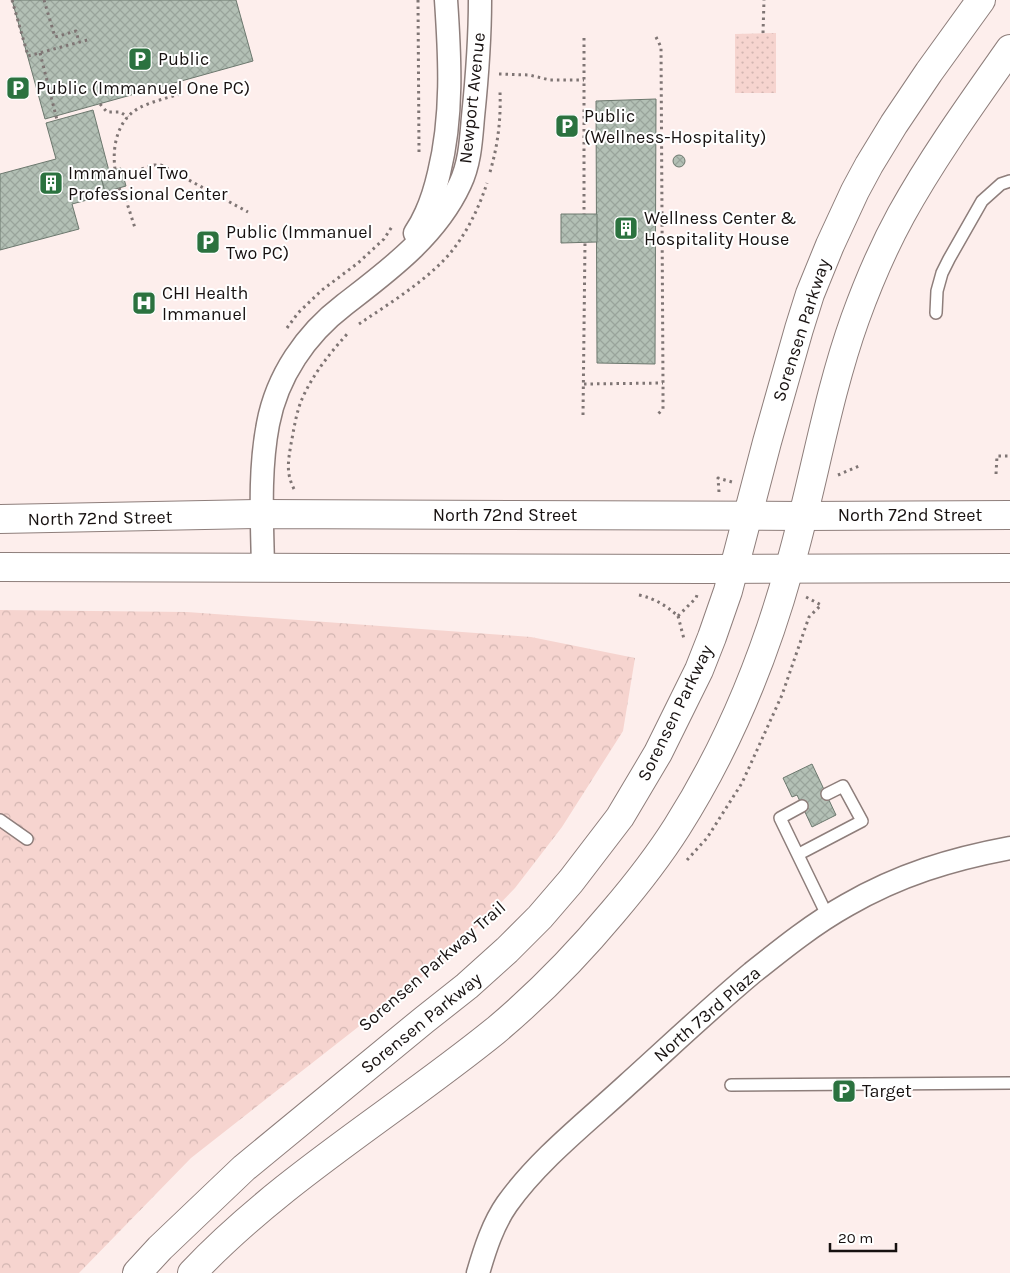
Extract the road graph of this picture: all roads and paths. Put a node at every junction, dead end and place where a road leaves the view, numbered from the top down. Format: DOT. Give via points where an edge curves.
graph roads {
  1 [pos="12,0"];
  2 [pos="44,0"];
  3 [pos="418,0"];
  4 [pos="446,0"];
  5 [pos="480,0"];
  6 [pos="764,0"];
  7 [pos="981,0"];
  8 [pos="763,33"];
  9 [pos="656,37"];
  10 [pos="584,38"];
  11 [pos="91,39"];
  12 [pos="79,42"];
  13 [pos="1010,49"];
  14 [pos="40,53"];
  15 [pos="499,74"];
  16 [pos="584,80"];
  17 [pos="180,94"];
  18 [pos="100,104"];
  19 [pos="128,117"];
  20 [pos="57,120"];
  21 [pos="418,159"];
  22 [pos="115,169"];
  23 [pos="123,175"];
  24 [pos="1010,181"];
  25 [pos="119,188"];
  26 [pos="248,212"];
  27 [pos="584,214"];
  28 [pos="397,219"];
  29 [pos="135,228"];
  30 [pos="585,242"];
  31 [pos="398,262"];
  32 [pos="936,313"];
  33 [pos="283,333"];
  34 [pos="663,383"];
  35 [pos="584,384"];
  36 [pos="658,414"];
  37 [pos="583,415"];
  38 [pos="1010,456"];
  39 [pos="996,474"];
  40 [pos="262,514"];
  41 [pos="1010,515"];
  42 [pos="748,516"];
  43 [pos="803,516"];
  44 [pos="0,519"];
  45 [pos="0,567"];
  46 [pos="263,567"];
  47 [pos="1010,568"];
  48 [pos="734,569"];
  49 [pos="789,569"];
  50 [pos="678,616"];
  51 [pos="683,645"];
  52 [pos="827,794"];
  53 [pos="802,806"];
  54 [pos="0,820"];
  55 [pos="27,839"];
  56 [pos="1010,848"];
  57 [pos="799,854"];
  58 [pos="828,916"];
  59 [pos="1010,1083"];
  60 [pos="730,1085"];
  61 [pos="137,1273"];
  62 [pos="192,1273"];
  63 [pos="478,1273"];
  1 -- 14 [label="path" via="28,56"];
  2 -- 12 [label="path" via="55,37 76,31"];
  3 -- 21 [label="path"];
  4 -- 31 [label="street, Newport Avenue" via="450,72 449,116 443,157 426,213"];
  5 -- 31 [label="street, Newport Avenue" via="478,73 469,156 461,182 431,230"];
  6 -- 8 [label="path"];
  7 -- 42 [label="main road, Sorensen Parkway" via="894,124 845,210 810,294"];
  9 -- 34 [label="path" via="661,47"];
  10 -- 16 [label="path"];
  11 -- 12 [label="path"];
  12 -- 14 [label="path"];
  13 -- 43 [label="main road" via="917,186 867,287 839,369"];
  14 -- 20 [label="path"];
  15 -- 16 [label="path"];
  16 -- 27 [label="path"];
  17 -- 19 [label="path" via="139,108"];
  18 -- 19 [label="path" via="107,112 120,112"];
  19 -- 22 [label="path" via="115,144"];
  23 -- 26 [label="path" via="161,165"];
  24 -- 32 [label="lane" via="1001,184 982,201 949,259 942,273"];
  25 -- 29 [label="path"];
  28 -- 33 [label="path" via="384,239 322,290"];
  30 -- 35 [label="path"];
  31 -- 40 [label="street, Newport Avenue" via="322,324 285,374 268,422"];
  34 -- 35 [label="path"];
  34 -- 36 [label="path" via="663,409"];
  35 -- 37 [label="path"];
  38 -- 39 [label="path" via="997,456"];
  40 -- 42 [label="main road, North 72nd Street"];
  40 -- 44 [label="main road, North 72nd Street"];
  40 -- 46 [label="street, Newport Avenue"];
  41 -- 43 [label="main road, North 72nd Street"];
  42 -- 43 [label="main road, North 72nd Street"];
  42 -- 48 [label="main road, Sorensen Parkway"];
  43 -- 49 [label="main road"];
  45 -- 46 [label="main road"];
  46 -- 48 [label="main road"];
  47 -- 49 [label="main road"];
  48 -- 49 [label="main road"];
  48 -- 61 [label="main road, Sorensen Parkway" via="699,670 658,753 620,817 571,881 507,950 244,1168"];
  49 -- 62 [label="main road" via="744,698 700,789 665,846 596,932 550,982 496,1030 302,1176 256,1213"];
  50 -- 51 [label="path"];
  52 -- 57 [label="lane" via="843,786 862,821"];
  53 -- 57 [label="lane" via="780,818"];
  54 -- 55 [label="lane"];
  56 -- 58 [label="street, North 73rd Plaza" via="912,874"];
  57 -- 58 [label="lane"];
  58 -- 63 [label="street, North 73rd Plaza" via="734,988 535,1170 502,1212"];
  59 -- 60 [label="lane"];
}
